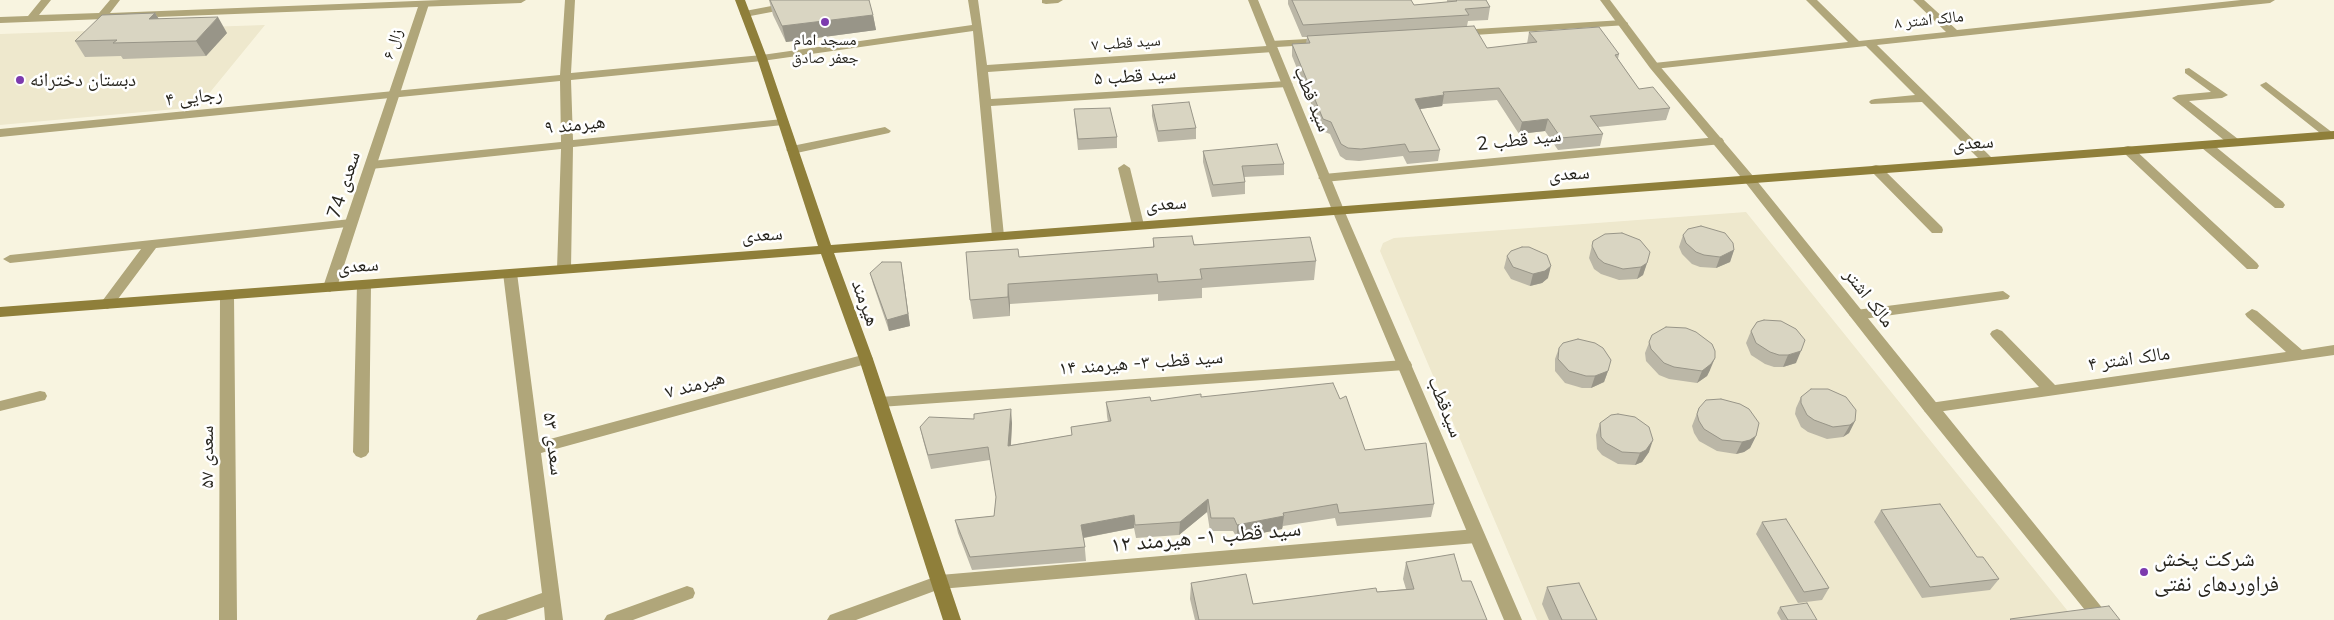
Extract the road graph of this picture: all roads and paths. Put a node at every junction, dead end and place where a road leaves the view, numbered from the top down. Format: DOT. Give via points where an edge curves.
graph roads {
  1 [pos="46,0"];
  2 [pos="115,0"];
  3 [pos="521,0"];
  4 [pos="570,0"];
  5 [pos="740,0"];
  6 [pos="819,0"];
  7 [pos="973,0"];
  8 [pos="1058,0"];
  9 [pos="1253,0"];
  10 [pos="1605,0"];
  11 [pos="1811,0"];
  12 [pos="1918,0"];
  13 [pos="2196,0"];
  14 [pos="2270,0"];
  15 [pos="1046,1"];
  16 [pos="382,3"];
  17 [pos="424,4"];
  18 [pos="260,5"];
  19 [pos="2208,7"];
  20 [pos="745,14"];
  21 [pos="102,16"];
  22 [pos="31,19"];
  23 [pos="0,20"];
  24 [pos="1624,23"];
  25 [pos="978,27"];
  26 [pos="1449,33"];
  27 [pos="1956,34"];
  28 [pos="1336,40"];
  29 [pos="1869,43"];
  30 [pos="1856,44"];
  31 [pos="1272,47"];
  32 [pos="762,58"];
  33 [pos="1654,66"];
  34 [pos="981,69"];
  35 [pos="2189,71"];
  36 [pos="565,78"];
  37 [pos="1287,84"];
  38 [pos="2266,85"];
  39 [pos="392,95"];
  40 [pos="1925,98"];
  41 [pos="1875,102"];
  42 [pos="984,103"];
  43 [pos="783,122"];
  44 [pos="885,132"];
  45 [pos="0,133"];
  46 [pos="2332,135"];
  47 [pos="1718,141"];
  48 [pos="2234,142"];
  49 [pos="2206,144"];
  50 [pos="567,145"];
  51 [pos="792,150"];
  52 [pos="2128,150"];
  53 [pos="1988,161"];
  54 [pos="371,165"];
  55 [pos="1124,168"];
  56 [pos="1876,169"];
  57 [pos="1324,178"];
  58 [pos="1749,179"];
  59 [pos="2280,205"];
  60 [pos="1338,210"];
  61 [pos="351,223"];
  62 [pos="1138,225"];
  63 [pos="1937,230"];
  64 [pos="998,236"];
  65 [pos="152,244"];
  66 [pos="826,249"];
  67 [pos="10,259"];
  68 [pos="2252,266"];
  69 [pos="564,269"];
  70 [pos="510,273"];
  71 [pos="364,284"];
  72 [pos="330,287"];
  73 [pos="226,295"];
  74 [pos="2003,296"];
  75 [pos="108,304"];
  76 [pos="0,312"];
  77 [pos="2252,314"];
  78 [pos="1856,315"];
  79 [pos="1997,334"];
  80 [pos="2334,350"];
  81 [pos="2299,355"];
  82 [pos="866,359"];
  83 [pos="1405,365"];
  84 [pos="2052,391"];
  85 [pos="40,396"];
  86 [pos="880,402"];
  87 [pos="0,406"];
  88 [pos="1930,408"];
  89 [pos="534,449"];
  90 [pos="361,452"];
  91 [pos="1476,536"];
  92 [pos="940,582"];
  93 [pos="687,593"];
  94 [pos="551,597"];
  95 [pos="228,620"];
  96 [pos="485,620"];
  97 [pos="554,620"];
  98 [pos="613,620"];
  99 [pos="836,620"];
  100 [pos="952,620"];
  101 [pos="1514,620"];
  102 [pos="2103,620"];
  1 -- 22 [label="street"];
  2 -- 21 [label="street"];
  3 -- 17 [label="street"];
  4 -- 36 [label="street"];
  5 -- 20 [label="main road, هیرمند"];
  6 -- 20 [label="street"];
  7 -- 25 [label="street"];
  8 -- 15 [label="street"];
  9 -- 31 [label="street, سید قطب"];
  10 -- 24 [label="street, مالک اشتر"];
  11 -- 30 [label="street"];
  12 -- 27 [label="street"];
  13 -- 19 [label="street"];
  14 -- 19 [label="street, مالک اشتر ۸"];
  16 -- 17 [label="street"];
  16 -- 18 [label="street"];
  17 -- 39 [label="street, زال ۶"];
  18 -- 21 [label="street"];
  19 -- 27 [label="street, مالک اشتر ۸"];
  20 -- 32 [label="main road, هیرمند"];
  21 -- 22 [label="street"];
  22 -- 23 [label="street"];
  24 -- 26 [label="street"];
  24 -- 33 [label="street, مالک اشتر"];
  25 -- 32 [label="street, رجایی ۴"];
  25 -- 34 [label="street"];
  27 -- 29 [label="street, مالک اشتر ۸"];
  28 -- 31 [label="street, سید قطب ۷"];
  29 -- 30 [label="street, مالک اشتر ۸"];
  29 -- 40 [label="street"];
  30 -- 33 [label="street, مالک اشتر ۸"];
  31 -- 34 [label="street, سید قطب ۷"];
  31 -- 37 [label="street, سید قطب"];
  32 -- 36 [label="street, رجایی ۴"];
  32 -- 43 [label="main road, هیرمند"];
  33 -- 47 [label="street, مالک اشتر"];
  34 -- 42 [label="street"];
  35 -- 48 [label="street" via="2222,95 2178,98"];
  36 -- 39 [label="street, رجایی ۴"];
  36 -- 50 [label="street"];
  37 -- 42 [label="street, سید قطب ۵"];
  37 -- 57 [label="street, سید قطب"];
  38 -- 46 [label="street"];
  39 -- 45 [label="street, رجایی ۴"];
  39 -- 54 [label="street, سعدی 74"];
  40 -- 41 [label="street"];
  40 -- 53 [label="street"];
  42 -- 64 [label="street"];
  43 -- 50 [label="street, هیرمند ۹"];
  43 -- 51 [label="main road, هیرمند"];
  44 -- 51 [label="street"];
  46 -- 48 [label="main road, سعدی"];
  47 -- 57 [label="street, سید قطب 2"];
  47 -- 58 [label="street, مالک اشتر"];
  48 -- 49 [label="main road, سعدی"];
  49 -- 52 [label="main road, سعدی"];
  49 -- 59 [label="street"];
  50 -- 54 [label="street, هیرمند ۹"];
  50 -- 69 [label="street"];
  51 -- 66 [label="main road, هیرمند"];
  52 -- 53 [label="main road, سعدی"];
  52 -- 68 [label="street"];
  53 -- 56 [label="main road, سعدی"];
  54 -- 61 [label="street, سعدی 74"];
  55 -- 62 [label="street"];
  56 -- 58 [label="main road, سعدی"];
  56 -- 63 [label="street"];
  57 -- 60 [label="street, سید قطب"];
  58 -- 60 [label="main road, سعدی"];
  58 -- 78 [label="street, مالک اشتر"];
  60 -- 62 [label="main road, سعدی"];
  60 -- 83 [label="street, سیدقطب"];
  61 -- 65 [label="street"];
  61 -- 72 [label="street, سعدی 74"];
  62 -- 64 [label="main road, سعدی"];
  64 -- 66 [label="main road, سعدی"];
  65 -- 67 [label="street"];
  65 -- 75 [label="street"];
  66 -- 69 [label="main road, سعدی"];
  66 -- 82 [label="main road, هیرمند"];
  69 -- 70 [label="main road, سعدی"];
  70 -- 71 [label="main road, سعدی"];
  70 -- 89 [label="street, سعدی ۵۳"];
  71 -- 72 [label="main road, سعدی"];
  71 -- 90 [label="street"];
  72 -- 73 [label="main road, سعدی"];
  73 -- 75 [label="main road, سعدی"];
  73 -- 95 [label="street, سعدی ۵۷"];
  74 -- 78 [label="street"];
  75 -- 76 [label="main road, سعدی"];
  77 -- 81 [label="street"];
  78 -- 88 [label="street, مالک اشتر"];
  79 -- 84 [label="street"];
  80 -- 81 [label="street, مالک اشتر ۴"];
  81 -- 84 [label="street, مالک اشتر ۴"];
  82 -- 86 [label="main road, هیرمند"];
  82 -- 89 [label="street, هیرمند ۷"];
  83 -- 86 [label="street, سید قطب ۳- هیرمند ۱۴"];
  83 -- 91 [label="street, سیدقطب"];
  84 -- 88 [label="street, مالک اشتر ۴"];
  85 -- 87 [label="street"];
  86 -- 92 [label="main road, هیرمند"];
  88 -- 102 [label="street, مالک اشتر"];
  89 -- 94 [label="street, سعدی ۵۳"];
  91 -- 92 [label="street, سید قطب ۱- هیرمند ۱۲"];
  91 -- 101 [label="street, سیدقطب"];
  92 -- 99 [label="street, سید قطب ۱- هیرمند ۱۲"];
  92 -- 100 [label="main road, هیرمند"];
  93 -- 98 [label="street"];
  94 -- 96 [label="street"];
  94 -- 97 [label="street, سعدی ۵۳"];
}
